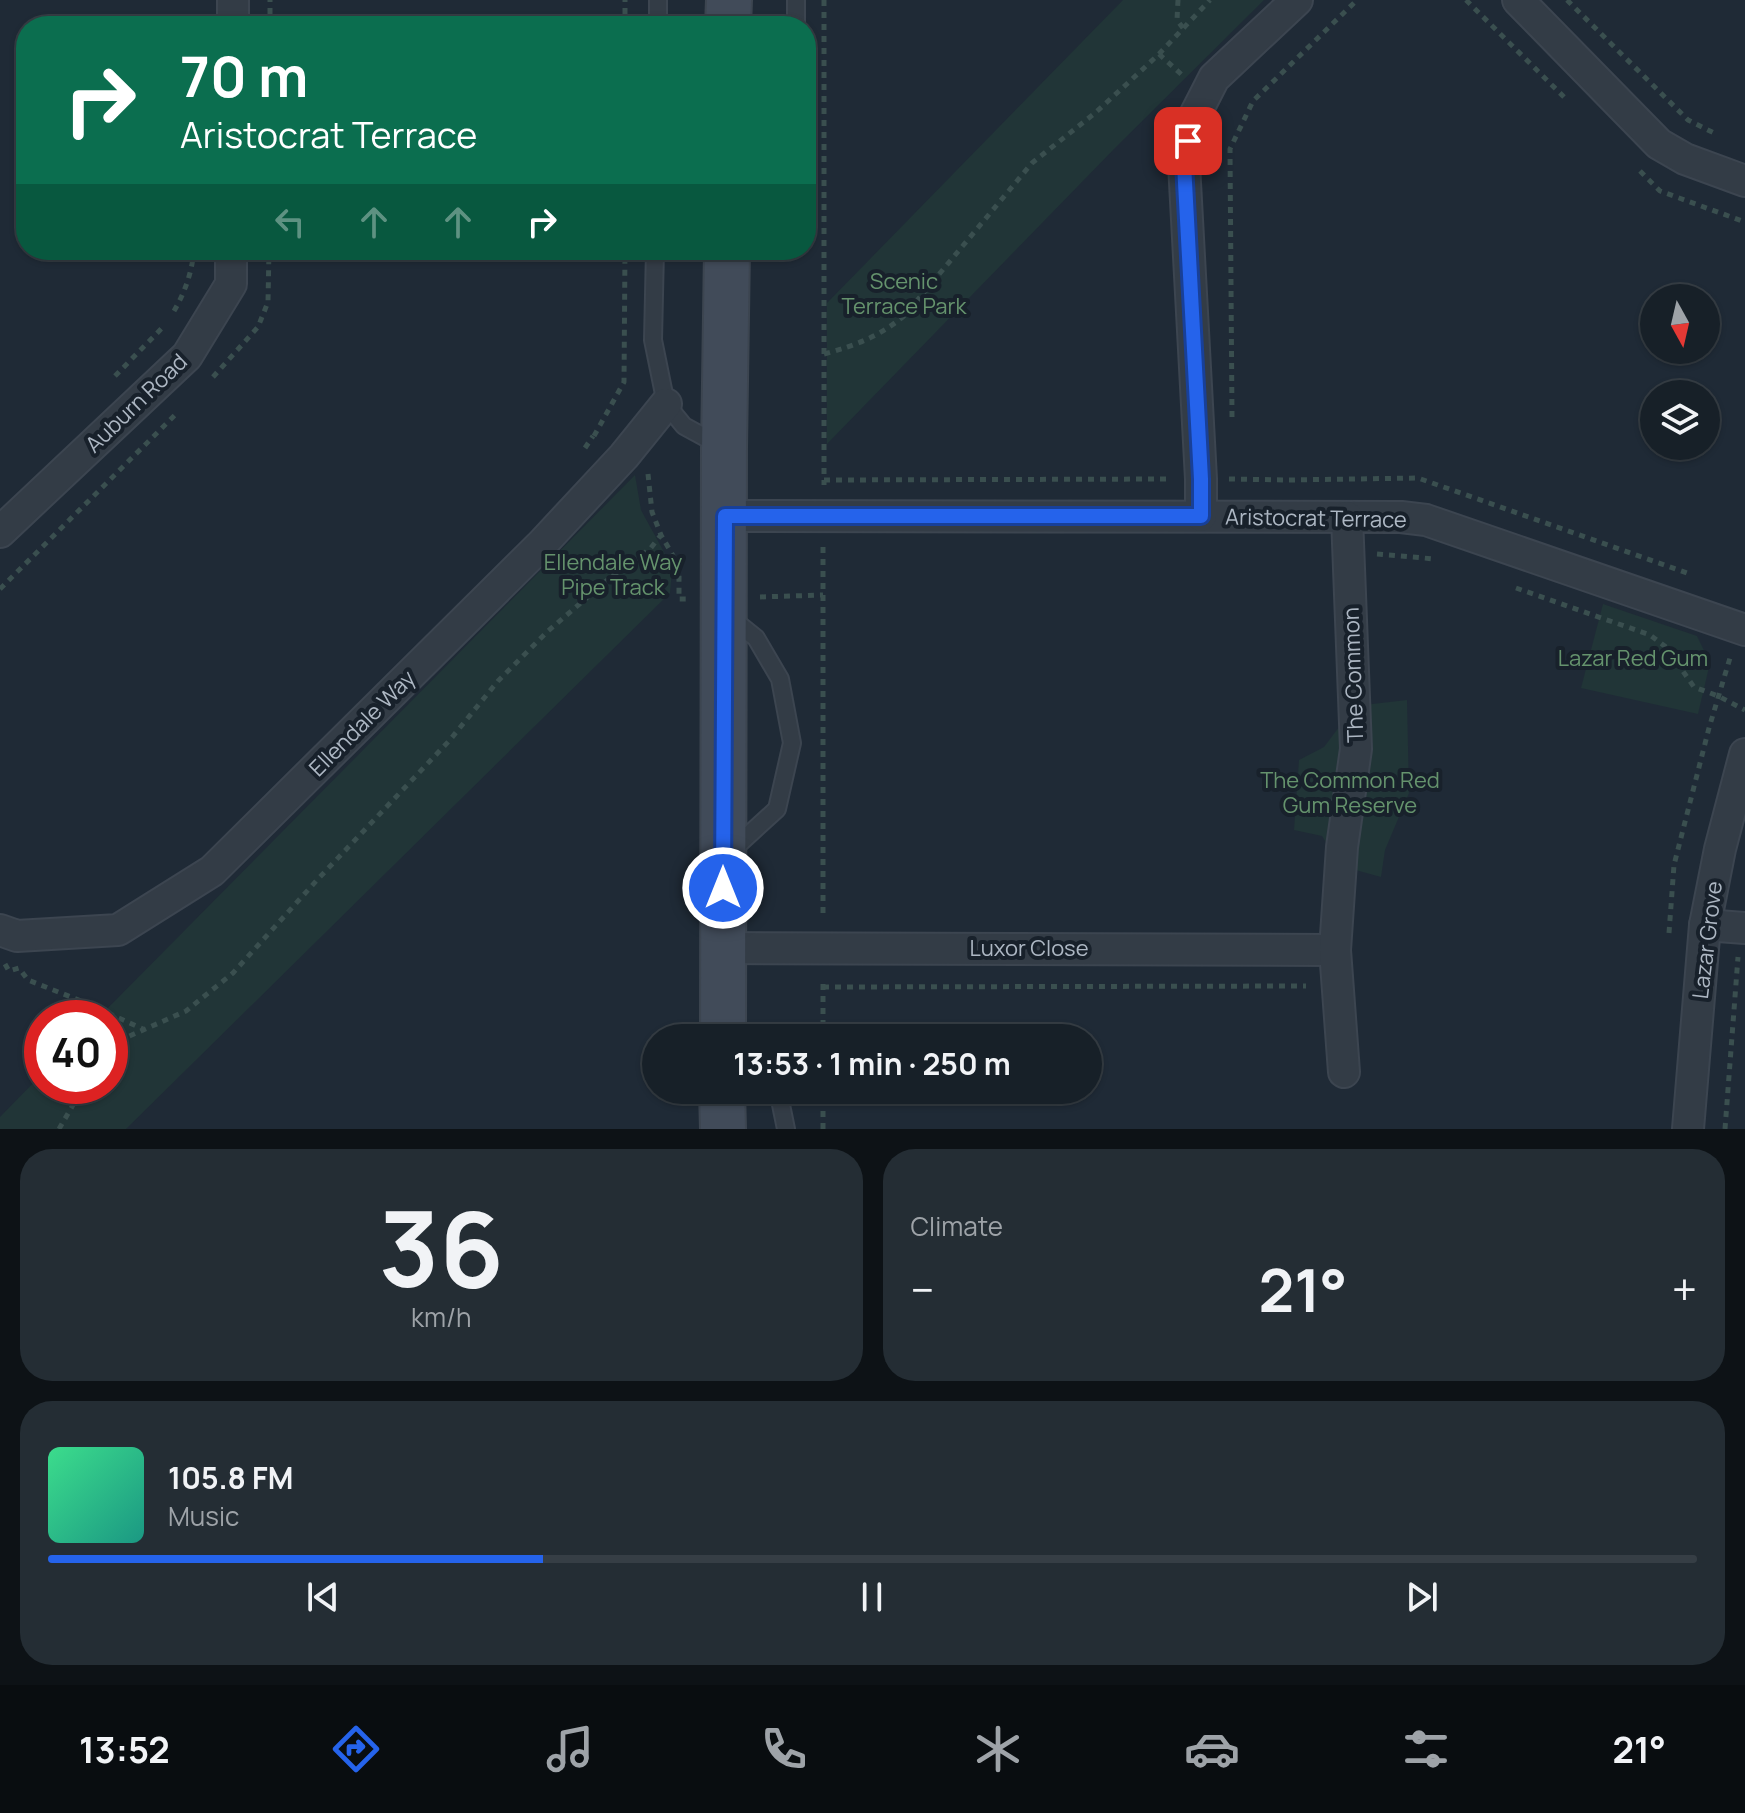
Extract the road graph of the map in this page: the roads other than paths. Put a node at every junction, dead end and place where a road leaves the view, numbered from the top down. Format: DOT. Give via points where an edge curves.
graph roads {
  1 [pos="1297,0"];
  2 [pos="1518,0"];
  3 [pos="1745,181"];
  4 [pos="231,260"];
  5 [pos="655,260"];
  6 [pos="727,260"];
  7 [pos="666,404"];
  8 [pos="724,448"];
  9 [pos="725,516"];
  10 [pos="1201,516"];
  11 [pos="1347,517"];
  12 [pos="0,532"];
  13 [pos="724,612"];
  14 [pos="1745,630"];
  15 [pos="1745,754"];
  16 [pos="723,858"];
  17 [pos="1705,925"];
  18 [pos="1741,928"];
  19 [pos="9,933"];
  20 [pos="723,948"];
  21 [pos="1335,950"];
  22 [pos="723,1024"];
  23 [pos="1344,1072"];
  24 [pos="781,1104"];
  25 [pos="786,1129"];
  26 [pos="1688,1129"];
  1 -- 10 [label="street" via="1214,78 1193,119 1184,164"];
  2 -- 3 [label="street" via="1659,144"];
  4 -- 12 [label="street, Auburn Road" via="231,284 187,356"];
  5 -- 7 [label="lane" via="653,340"];
  6 -- 8 [label="street"];
  7 -- 8 [label="lane" via="684,426"];
  7 -- 19 [label="street, Ellendale Way" via="542,544 212,871 118,930"];
  8 -- 9 [label="street"];
  9 -- 10 [label="street, Aristocrat Terrace"];
  9 -- 13 [label="street"];
  10 -- 11 [label="street, Aristocrat Terrace"];
  11 -- 14 [label="street, Aristocrat Terrace" via="1426,520"];
  11 -- 21 [label="street, The Common" via="1356,749"];
  13 -- 16 [label="street"];
  13 -- 16 [label="lane" via="756,638 780,679 792,743 777,809"];
  15 -- 17 [label="street, Lazar Grove"];
  16 -- 20 [label="street"];
  17 -- 18 [label="street"];
  17 -- 26 [label="street, Lazar Grove"];
  20 -- 21 [label="street, Luxor Close"];
  20 -- 22 [label="street"];
  21 -- 23 [label="street, The Common"];
  24 -- 25 [label="lane"];
}
